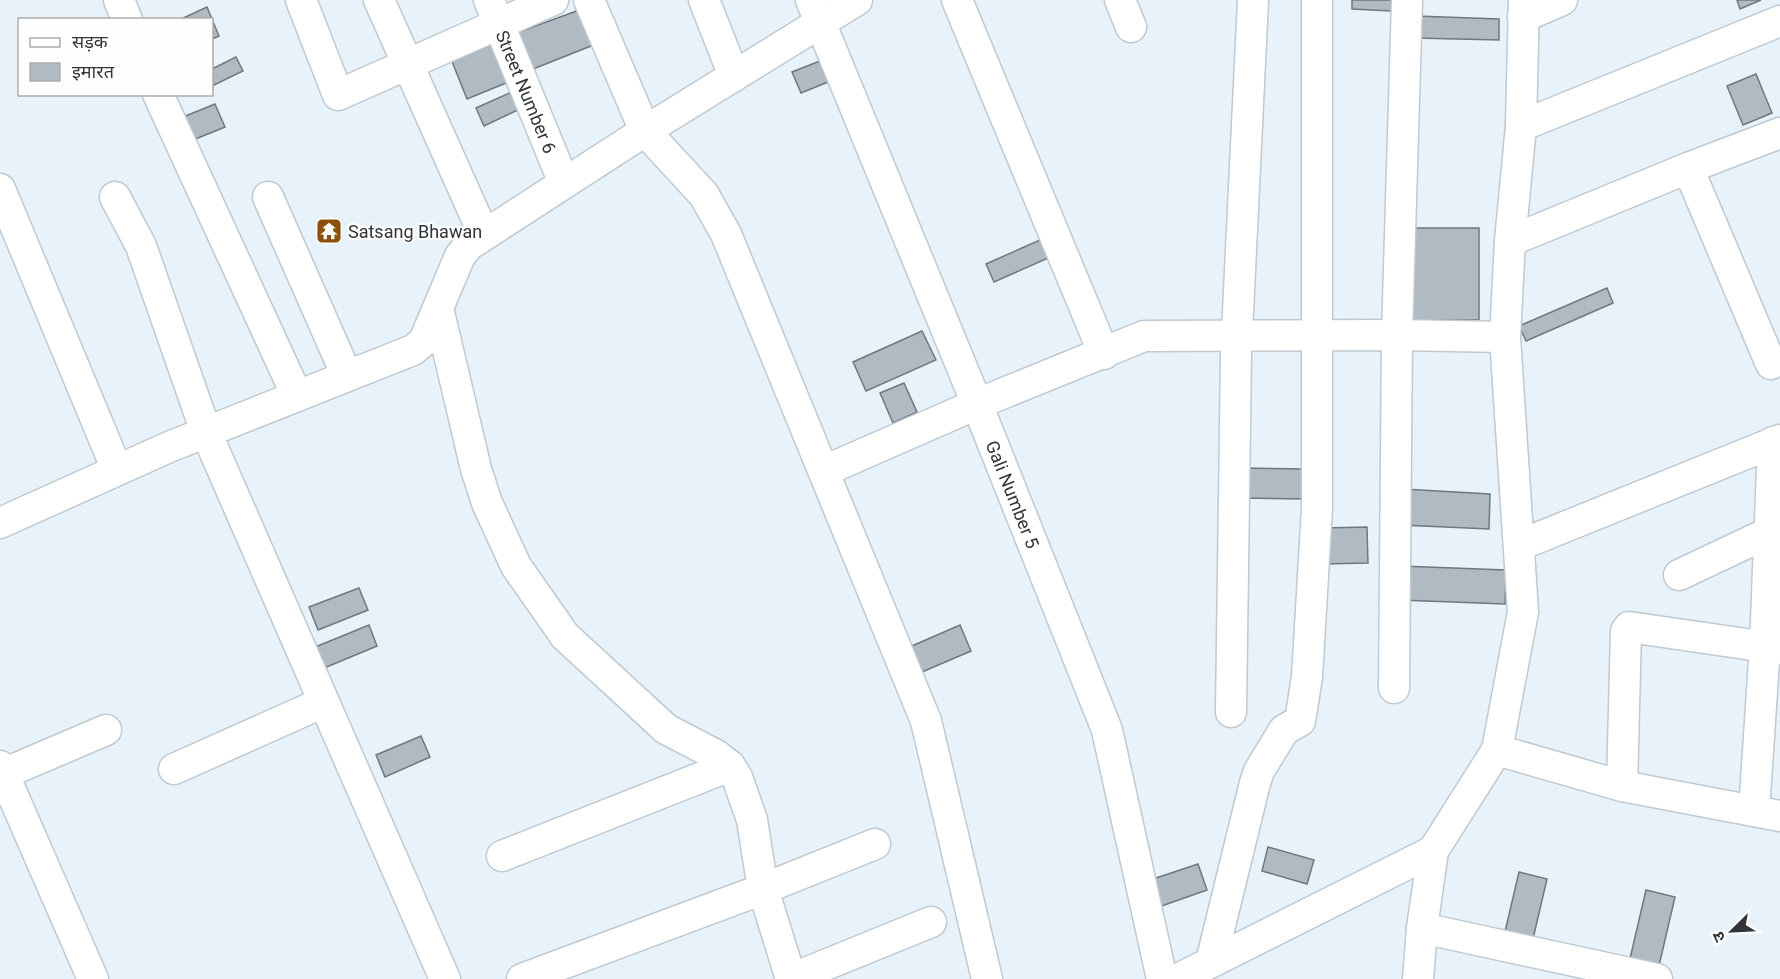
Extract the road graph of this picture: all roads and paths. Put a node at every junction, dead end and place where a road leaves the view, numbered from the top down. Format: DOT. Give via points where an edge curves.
graph roads {
  1 [pos="118,0"];
  2 [pos="301,0"];
  3 [pos="379,0"];
  4 [pos="554,0"];
  5 [pos="590,0"];
  6 [pos="704,0"];
  7 [pos="857,0"];
  8 [pos="957,0"];
  9 [pos="1120,0"];
  10 [pos="1253,0"];
  11 [pos="1317,0"];
  12 [pos="1407,0"];
  13 [pos="1562,0"];
  14 [pos="1523,8"];
  15 [pos="816,11"];
  16 [pos="494,12"];
  17 [pos="126,18"];
  18 [pos="1780,21"];
  19 [pos="1131,27"];
  20 [pos="408,65"];
  21 [pos="734,76"];
  22 [pos="159,99"];
  23 [pos="1521,126"];
  24 [pos="645,131"];
  25 [pos="1780,133"];
  26 [pos="1688,168"];
  27 [pos="564,183"];
  28 [pos="0,189"];
  29 [pos="115,197"];
  30 [pos="268,197"];
  31 [pos="484,235"];
  32 [pos="1510,241"];
  33 [pos="438,308"];
  34 [pos="1397,335"];
  35 [pos="1238,336"];
  36 [pos="1318,337"];
  37 [pos="1505,337"];
  38 [pos="1104,354"];
  39 [pos="1771,364"];
  40 [pos="347,376"];
  41 [pos="297,396"];
  42 [pos="977,404"];
  43 [pos="207,432"];
  44 [pos="1777,441"];
  45 [pos="117,470"];
  46 [pos="824,471"];
  47 [pos="0,523"];
  48 [pos="1770,532"];
  49 [pos="1520,545"];
  50 [pos="1679,575"];
  51 [pos="1772,648"];
  52 [pos="1394,688"];
  53 [pos="324,702"];
  54 [pos="1232,712"];
  55 [pos="106,730"];
  56 [pos="1497,750"];
  57 [pos="730,766"];
  58 [pos="174,769"];
  59 [pos="2,770"];
  60 [pos="1622,786"];
  61 [pos="1767,814"];
  62 [pos="875,844"];
  63 [pos="1433,851"];
  64 [pos="502,856"];
  65 [pos="763,889"];
  66 [pos="931,922"];
  67 [pos="1422,928"];
  68 [pos="1211,962"];
  69 [pos="93,979"];
  70 [pos="445,979"];
  71 [pos="522,979"];
  72 [pos="791,979"];
  73 [pos="987,979"];
  74 [pos="1162,979"];
  75 [pos="1178,979"];
  76 [pos="1418,979"];
  77 [pos="1658,979"];
  1 -- 17 [label="street"];
  2 -- 20 [label="street" via="338,95"];
  3 -- 20 [label="street"];
  4 -- 16 [label="street"];
  5 -- 24 [label="street"];
  6 -- 21 [label="street"];
  7 -- 15 [label="street"];
  8 -- 38 [label="street"];
  9 -- 19 [label="street"];
  10 -- 35 [label="street"];
  11 -- 36 [label="street"];
  12 -- 34 [label="street"];
  13 -- 14 [label="street"];
  14 -- 23 [label="street"];
  15 -- 21 [label="street"];
  15 -- 42 [label="street, Gali Number 5"];
  16 -- 20 [label="street"];
  16 -- 27 [label="street, Street Number 6"];
  18 -- 23 [label="street"];
  20 -- 31 [label="street"];
  21 -- 24 [label="street"];
  22 -- 41 [label="street"];
  23 -- 32 [label="street"];
  24 -- 27 [label="street"];
  24 -- 46 [label="street" via="704,195 726,234"];
  25 -- 26 [label="street"];
  26 -- 32 [label="street"];
  26 -- 39 [label="street"];
  27 -- 31 [label="street"];
  28 -- 45 [label="street"];
  29 -- 43 [label="street" via="141,246"];
  30 -- 40 [label="street"];
  31 -- 33 [label="street" via="460,256"];
  32 -- 37 [label="street"];
  33 -- 40 [label="street" via="424,341 413,350"];
  33 -- 57 [label="street" via="476,469 516,566 566,636 666,729"];
  34 -- 36 [label="street"];
  34 -- 37 [label="street"];
  34 -- 52 [label="street"];
  35 -- 36 [label="street"];
  35 -- 38 [label="street" via="1143,336"];
  35 -- 54 [label="street"];
  36 -- 68 [label="street" via="1317,508 1302,715 1300,721 1284,730 1257,777"];
  37 -- 49 [label="street"];
  38 -- 42 [label="street"];
  40 -- 41 [label="street"];
  41 -- 43 [label="street"];
  42 -- 46 [label="street"];
  42 -- 74 [label="street, Gali Number 5" via="1107,730"];
  43 -- 45 [label="street"];
  43 -- 53 [label="street"];
  44 -- 48 [label="street"];
  44 -- 49 [label="street"];
  45 -- 47 [label="street"];
  46 -- 73 [label="street" via="926,721"];
  48 -- 50 [label="street"];
  48 -- 51 [label="street"];
  49 -- 56 [label="street" via="1523,612"];
  51 -- 60 [label="street" via="1629,627"];
  51 -- 61 [label="street"];
  53 -- 58 [label="street"];
  53 -- 70 [label="street"];
  55 -- 59 [label="street"];
  56 -- 60 [label="street"];
  56 -- 63 [label="street"];
  57 -- 64 [label="street"];
  57 -- 65 [label="street" via="752,820"];
  59 -- 69 [label="street"];
  60 -- 61 [label="street"];
  62 -- 65 [label="street"];
  63 -- 67 [label="street"];
  63 -- 68 [label="street"];
  65 -- 71 [label="street"];
  65 -- 72 [label="street"];
  66 -- 72 [label="street"];
  67 -- 76 [label="street"];
  67 -- 77 [label="street"];
  68 -- 75 [label="street"];
}
